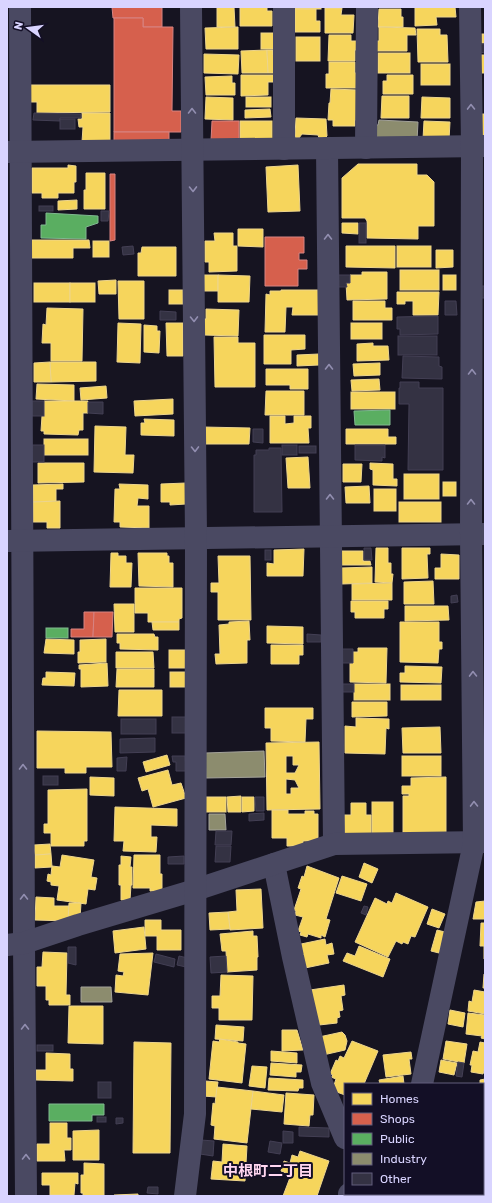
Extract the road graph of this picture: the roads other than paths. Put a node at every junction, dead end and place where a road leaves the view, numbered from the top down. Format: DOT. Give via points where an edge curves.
graph roads {
  1 [pos="20,7"];
  2 [pos="191,7"];
  3 [pos="284,7"];
  4 [pos="367,7"];
  5 [pos="470,7"];
  6 [pos="478,146"];
  7 [pos="327,148"];
  8 [pos="366,148"];
  9 [pos="284,149"];
  10 [pos="192,150"];
  11 [pos="14,152"];
  12 [pos="478,534"];
  13 [pos="330,536"];
  14 [pos="196,538"];
  15 [pos="15,541"];
  16 [pos="480,842"];
  17 [pos="334,844"];
  18 [pos="274,864"];
  19 [pos="195,890"];
  20 [pos="16,944"];
  21 [pos="422,1083"];
  22 [pos="344,1136"];
  23 [pos="26,1196"];
  24 [pos="185,1196"];
  1 -- 11 [label="street"];
  10 -- 2 [label="street, one-way"];
  3 -- 9 [label="street"];
  4 -- 8 [label="street"];
  6 -- 5 [label="street, one-way"];
  6 -- 8 [label="street"];
  12 -- 6 [label="street, one-way"];
  7 -- 8 [label="street"];
  7 -- 9 [label="street"];
  13 -- 7 [label="street, one-way"];
  9 -- 10 [label="street"];
  10 -- 11 [label="street"];
  10 -- 14 [label="street, one-way"];
  11 -- 15 [label="street"];
  12 -- 13 [label="street"];
  16 -- 12 [label="street, one-way"];
  13 -- 14 [label="street"];
  13 -- 17 [label="street"];
  14 -- 15 [label="street"];
  14 -- 19 [label="street"];
  20 -- 15 [label="street, one-way"];
  16 -- 17 [label="street"];
  16 -- 21 [label="street"];
  17 -- 18 [label="street"];
  18 -- 19 [label="street"];
  18 -- 22 [label="street" via="322,1083"];
  19 -- 20 [label="street"];
  19 -- 24 [label="street" via="195,1114"];
  23 -- 20 [label="street, one-way"];
}
